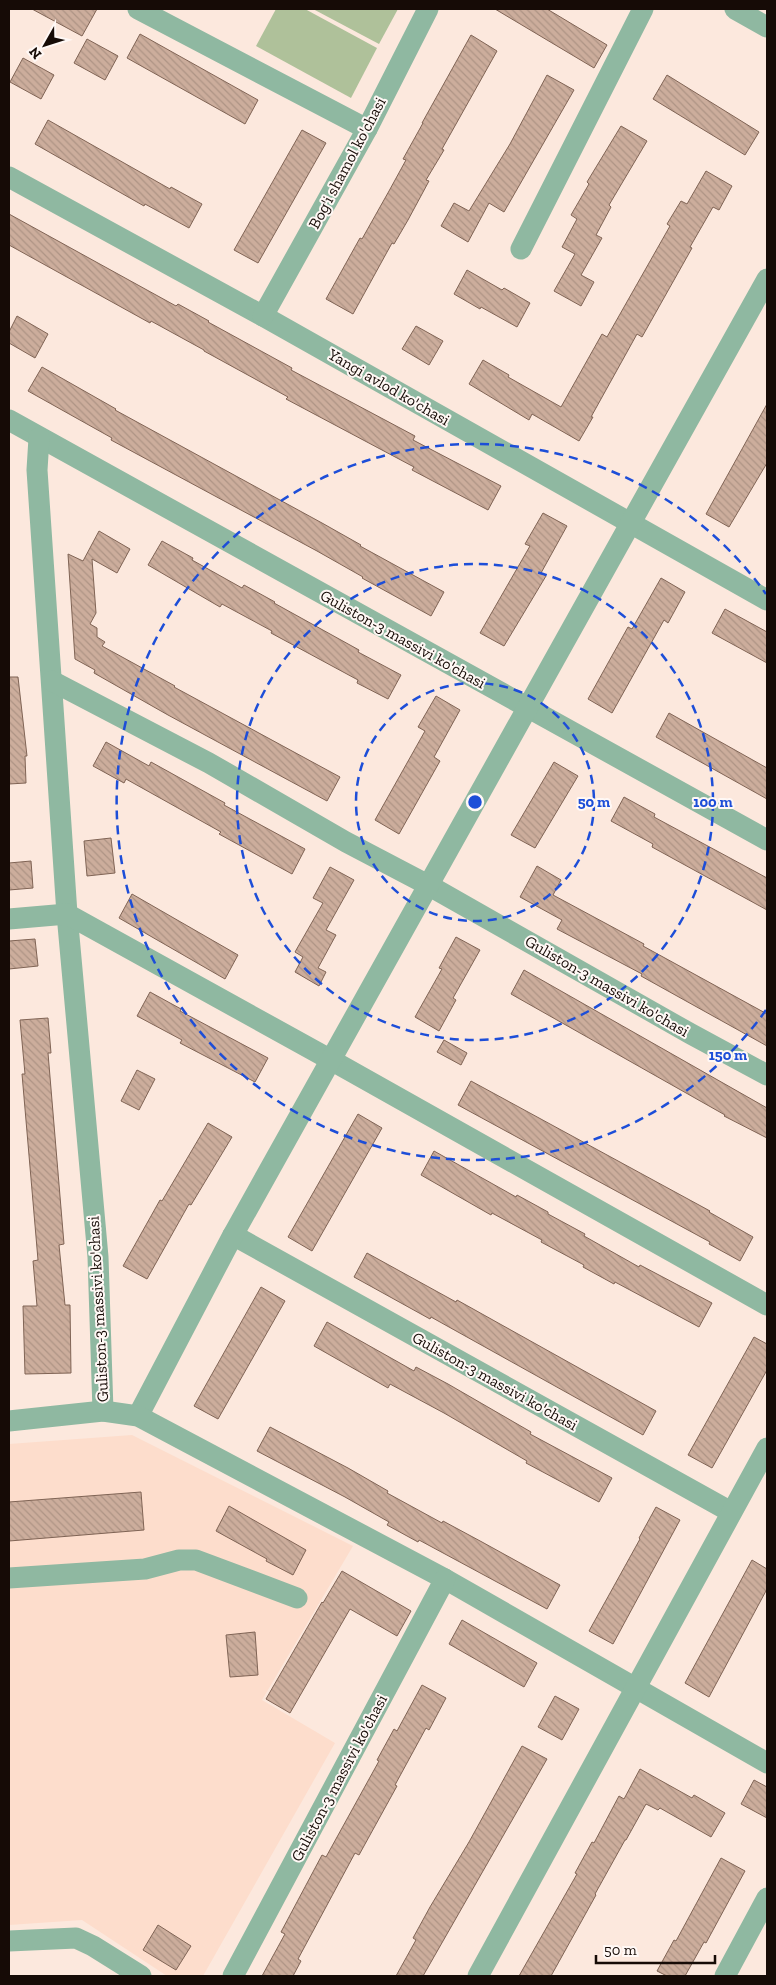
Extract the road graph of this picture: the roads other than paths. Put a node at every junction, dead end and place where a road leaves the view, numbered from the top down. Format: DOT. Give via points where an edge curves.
graph roads {
  1 [pos="138,9"];
  2 [pos="428,9"];
  3 [pos="643,9"];
  4 [pos="735,9"];
  5 [pos="767,27"];
  6 [pos="367,129"];
  7 [pos="9,177"];
  8 [pos="521,249"];
  9 [pos="767,279"];
  10 [pos="263,316"];
  11 [pos="9,420"];
  12 [pos="39,438"];
  13 [pos="631,524"];
  14 [pos="767,600"];
  15 [pos="52,681"];
  16 [pos="528,707"];
  17 [pos="767,840"];
  18 [pos="428,885"];
  19 [pos="67,914"];
  20 [pos="9,919"];
  21 [pos="330,1060"];
  22 [pos="767,1075"];
  23 [pos="232,1235"];
  24 [pos="767,1305"];
  25 [pos="103,1411"];
  26 [pos="138,1416"];
  27 [pos="9,1421"];
  28 [pos="767,1448"];
  29 [pos="731,1512"];
  30 [pos="9,1578"];
  31 [pos="445,1579"];
  32 [pos="297,1598"];
  33 [pos="635,1689"];
  34 [pos="767,1764"];
  35 [pos="767,1898"];
  36 [pos="9,1941"];
  37 [pos="141,1976"];
  38 [pos="233,1976"];
  39 [pos="478,1976"];
  40 [pos="724,1976"];
  1 -- 6 [label="street"];
  2 -- 6 [label="street, Bog'i shamol ko'chasi"];
  3 -- 8 [label="street"];
  4 -- 5 [label="street"];
  6 -- 10 [label="street, Bog'i shamol ko'chasi"];
  7 -- 10 [label="street, Yangi avlod ko'chasi"];
  9 -- 13 [label="street"];
  10 -- 13 [label="street, Yangi avlod ko'chasi"];
  11 -- 12 [label="street, Guliston-3 massivi ko'chasi"];
  12 -- 15 [label="street, Guliston-3 massivi ko'chasi" via="37,470"];
  12 -- 16 [label="street, Guliston-3 massivi ko'chasi"];
  13 -- 14 [label="street, Yangi avlod ko'chasi"];
  13 -- 16 [label="street"];
  15 -- 18 [label="street, Guliston-3 massivi ko'chasi" via="209,763"];
  15 -- 19 [label="street, Guliston-3 massivi ko'chasi"];
  16 -- 17 [label="street, Guliston-3 massivi ko'chasi"];
  16 -- 18 [label="street"];
  18 -- 21 [label="street"];
  18 -- 22 [label="street, Guliston-3 massivi ko'chasi"];
  19 -- 20 [label="street"];
  19 -- 21 [label="street"];
  19 -- 25 [label="street, Guliston-3 massivi ko'chasi" via="98,1257"];
  21 -- 23 [label="street"];
  21 -- 24 [label="street"];
  23 -- 26 [label="street"];
  23 -- 29 [label="street, Guliston-3 massivi ko'chasi"];
  25 -- 26 [label="street, Guliston-3 massivi ko'chasi"];
  25 -- 27 [label="street"];
  26 -- 31 [label="street, Guliston-3 massivi ko'chasi"];
  28 -- 29 [label="street"];
  29 -- 33 [label="street"];
  30 -- 32 [label="street" via="145,1569 179,1560 196,1560"];
  31 -- 33 [label="street, Guliston-3 massivi ko'chasi"];
  31 -- 38 [label="street, Guliston-3 massivi ko'chasi"];
  33 -- 34 [label="street, Guliston-3 massivi ko'chasi"];
  33 -- 39 [label="street"];
  35 -- 40 [label="street"];
  36 -- 37 [label="street" via="76,1938"];
}
